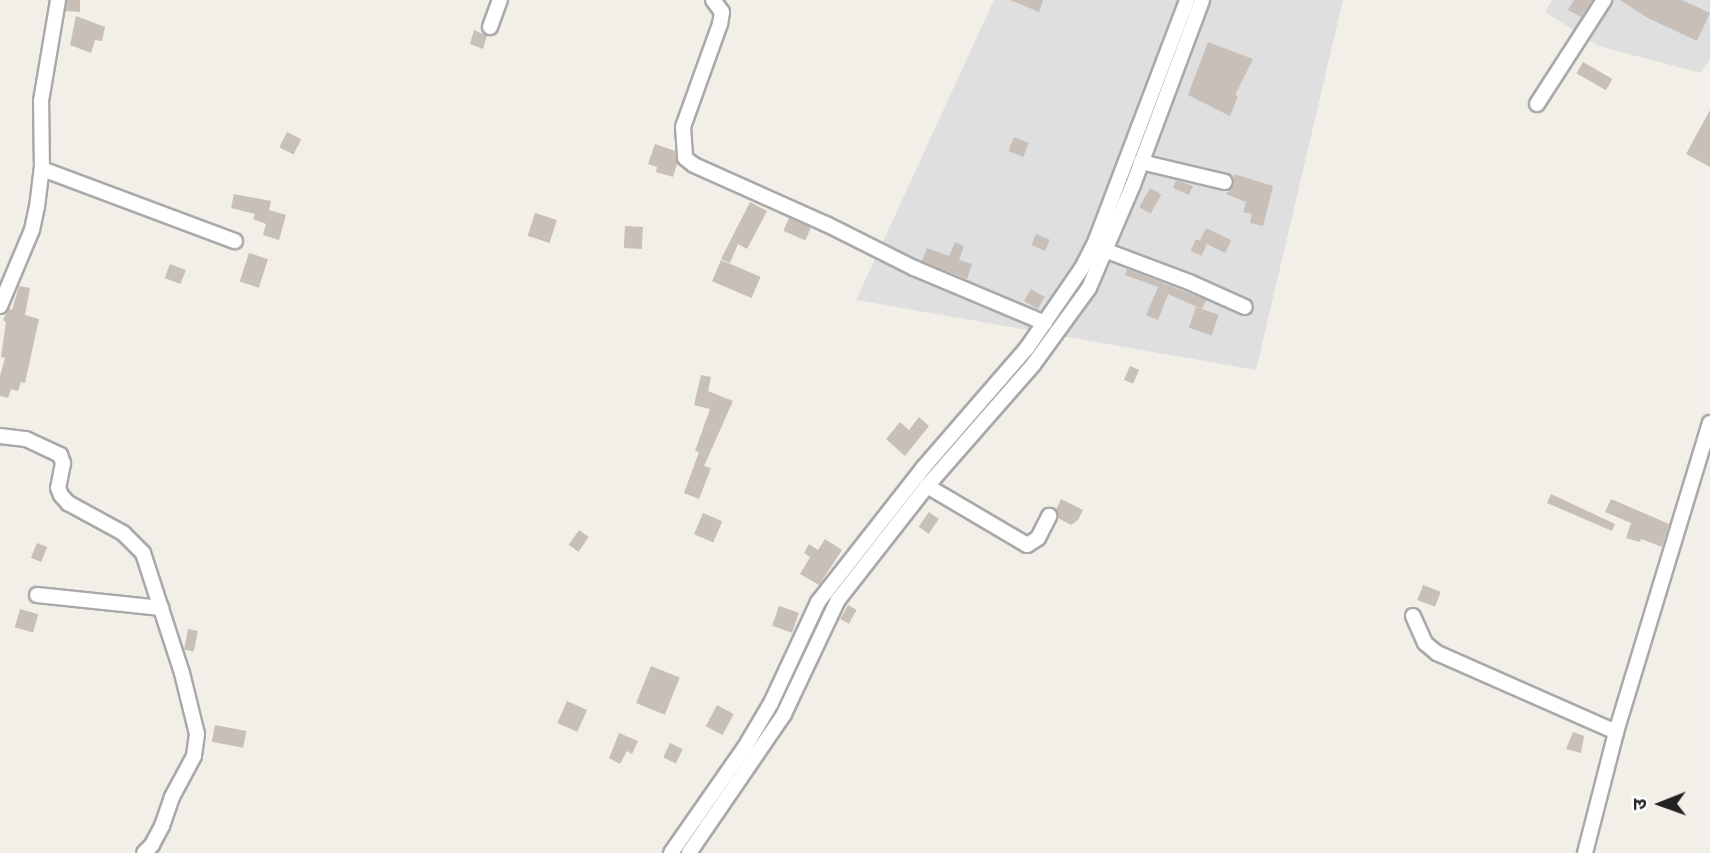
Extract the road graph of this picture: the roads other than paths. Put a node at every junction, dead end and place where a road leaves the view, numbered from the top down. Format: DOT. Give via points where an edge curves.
graph roads {
  1 [pos="58,0"];
  2 [pos="500,0"];
  3 [pos="713,0"];
  4 [pos="1187,0"];
  5 [pos="1202,0"];
  6 [pos="1604,0"];
  7 [pos="490,27"];
  8 [pos="1537,104"];
  9 [pos="1141,162"];
  10 [pos="42,169"];
  11 [pos="1225,182"];
  12 [pos="235,241"];
  13 [pos="1107,251"];
  14 [pos="0,306"];
  15 [pos="1245,307"];
  16 [pos="1045,323"];
  17 [pos="1710,423"];
  18 [pos="0,436"];
  19 [pos="927,486"];
  20 [pos="1049,516"];
  21 [pos="37,595"];
  22 [pos="161,608"];
  23 [pos="1413,617"];
  24 [pos="1616,732"];
  25 [pos="144,853"];
  26 [pos="671,853"];
  27 [pos="690,853"];
  28 [pos="1585,853"];
  1 -- 10 [label="street" via="41,101"];
  2 -- 7 [label="street"];
  3 -- 16 [label="street" via="722,12 720,24 683,127 685,158 914,268"];
  4 -- 16 [label="street" via="1097,240"];
  5 -- 9 [label="street"];
  6 -- 8 [label="street"];
  9 -- 11 [label="street"];
  9 -- 13 [label="street"];
  10 -- 12 [label="street"];
  10 -- 14 [label="street" via="32,230"];
  13 -- 15 [label="street"];
  13 -- 19 [label="street" via="1089,288 1047,347"];
  16 -- 26 [label="street" via="818,602 771,703"];
  17 -- 24 [label="street"];
  18 -- 22 [label="street" via="26,439 60,455 61,495 135,542"];
  19 -- 20 [label="street" via="1027,545 1038,538"];
  19 -- 27 [label="street" via="838,600 784,714"];
  21 -- 22 [label="street"];
  22 -- 25 [label="street" via="197,734 194,757"];
  23 -- 24 [label="street" via="1425,643 1437,653"];
  24 -- 28 [label="street"];
}
